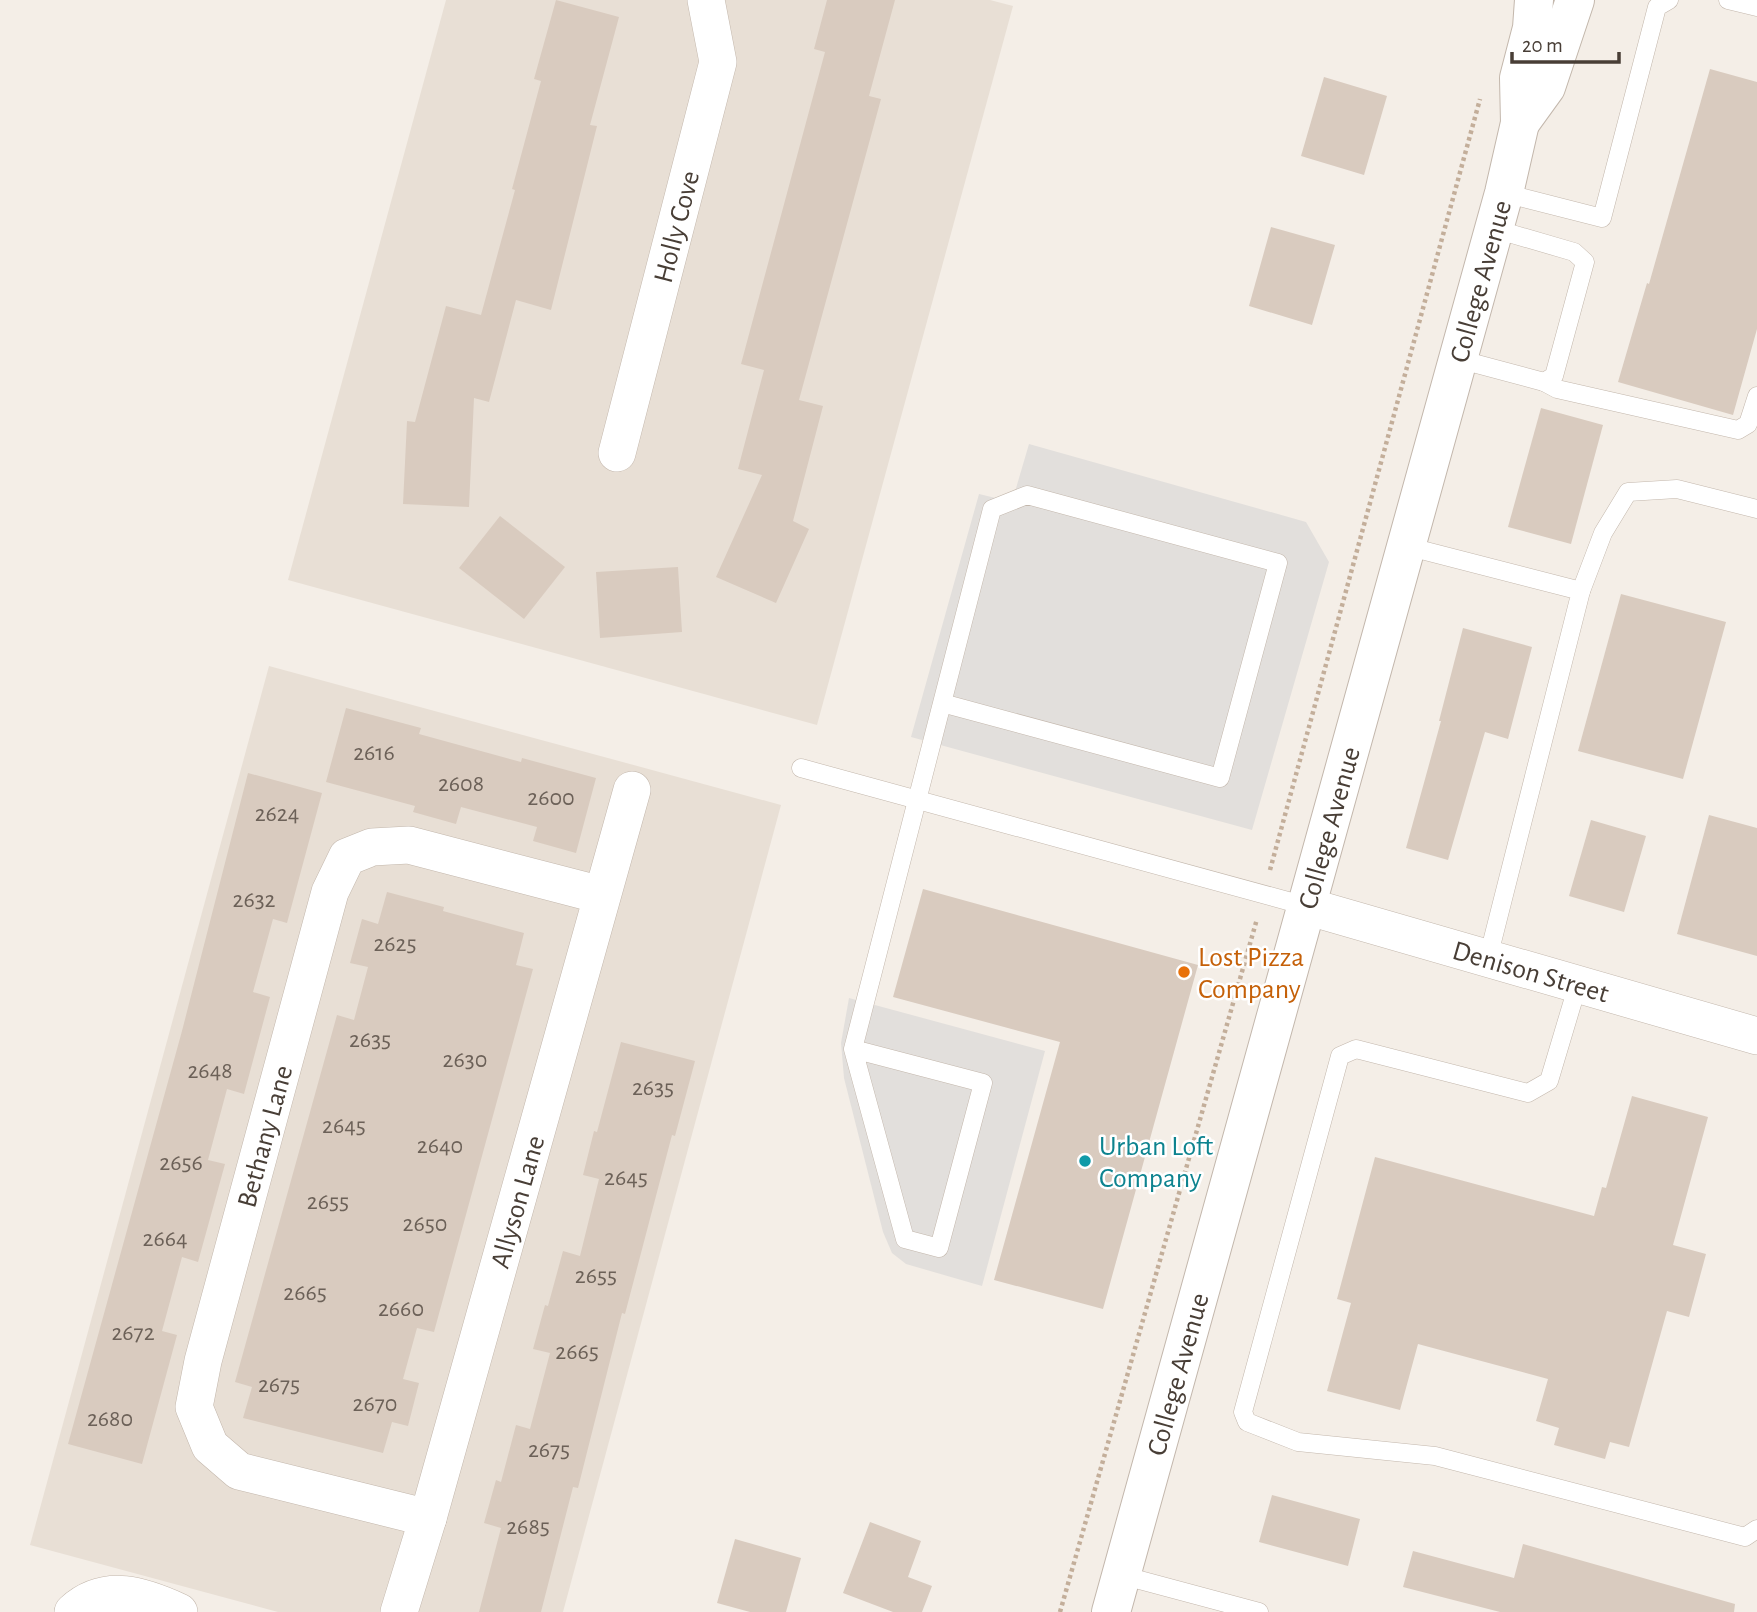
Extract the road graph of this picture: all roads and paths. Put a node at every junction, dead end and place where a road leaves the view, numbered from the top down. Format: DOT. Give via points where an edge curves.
graph roads {
  1 [pos="706,0"];
  2 [pos="1534,0"];
  3 [pos="1575,0"];
  4 [pos="1669,0"];
  5 [pos="1728,0"];
  6 [pos="1757,7"];
  7 [pos="1483,88"];
  8 [pos="1520,123"];
  9 [pos="1499,211"];
  10 [pos="1458,359"];
  11 [pos="1544,383"];
  12 [pos="1757,396"];
  13 [pos="617,453"];
  14 [pos="1757,509"];
  15 [pos="1406,546"];
  16 [pos="1581,591"];
  17 [pos="942,703"];
  18 [pos="801,768"];
  19 [pos="632,790"];
  20 [pos="918,799"];
  21 [pos="1264,894"];
  22 [pos="601,895"];
  23 [pos="1306,906"];
  24 [pos="1488,958"];
  25 [pos="1578,984"];
  26 [pos="1757,1036"];
  27 [pos="853,1049"];
  28 [pos="428,1518"];
  29 [pos="1757,1529"];
  30 [pos="1121,1575"];
  31 [pos="73,1612"];
  32 [pos="179,1612"];
  33 [pos="399,1612"];
  34 [pos="1060,1612"];
  35 [pos="1111,1612"];
  36 [pos="1259,1612"];
  1 -- 13 [label="street, Holly Cove" via="718,62"];
  2 -- 8 [label="street, College Avenue" via="1519,78"];
  3 -- 8 [label="street, College Avenue" via="1546,87"];
  4 -- 9 [label="lane" via="1657,7 1602,218"];
  5 -- 6 [label="lane"];
  7 -- 21 [label="path"];
  8 -- 9 [label="street, College Avenue"];
  9 -- 10 [label="street, College Avenue"];
  9 -- 11 [label="lane" via="1584,262 1554,376"];
  10 -- 11 [label="lane"];
  10 -- 15 [label="street, College Avenue"];
  11 -- 12 [label="lane" via="1738,430 1748,424"];
  14 -- 16 [label="lane" via="1677,489 1629,492 1603,533"];
  15 -- 16 [label="lane"];
  15 -- 23 [label="street, College Avenue"];
  16 -- 24 [label="lane"];
  17 -- 17 [label="lane" via="992,509 1027,495 1278,563 1220,778"];
  17 -- 20 [label="lane"];
  18 -- 20 [label="lane"];
  19 -- 22 [label="street, Allyson Lane"];
  20 -- 21 [label="lane"];
  20 -- 27 [label="lane"];
  21 -- 23 [label="lane"];
  21 -- 34 [label="path"];
  22 -- 28 [label="street, Allyson Lane"];
  22 -- 28 [label="street, Bethany Lane" via="409,845 372,847 347,857 330,892 194,1407 210,1446 239,1471"];
  23 -- 24 [label="street, Denison Street"];
  23 -- 30 [label="street, College Avenue"];
  24 -- 25 [label="street, Denison Street"];
  25 -- 26 [label="street, Denison Street"];
  25 -- 29 [label="lane" via="1549,1081 1528,1093 1356,1049 1340,1056 1243,1412 1247,1422 1298,1442 1436,1455 1745,1537"];
  27 -- 27 [label="lane" via="984,1083 939,1248 905,1239"];
  28 -- 33 [label="street, Allyson Lane"];
  30 -- 35 [label="street, College Avenue"];
  30 -- 36 [label="lane"];
  31 -- 32 [label="street" via="97,1597 123,1593"];
}
